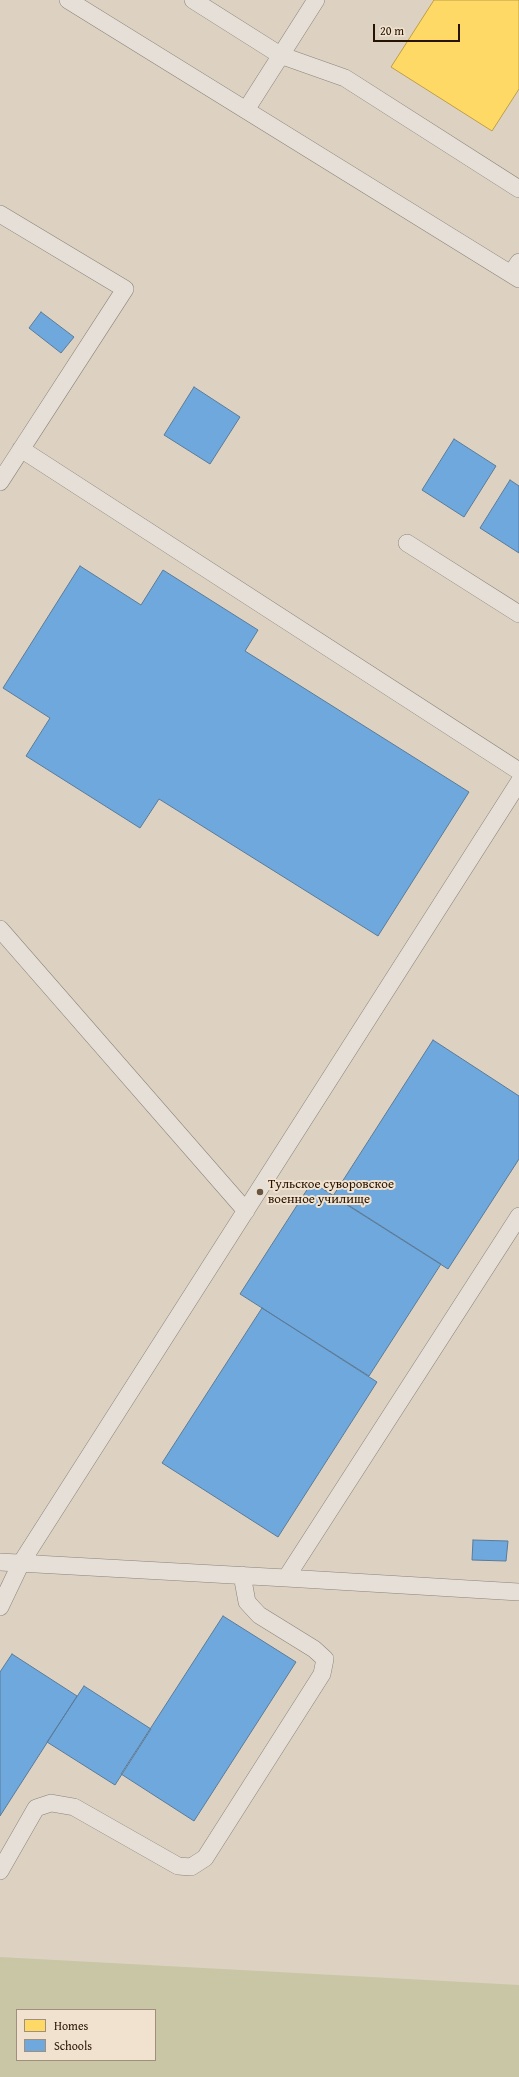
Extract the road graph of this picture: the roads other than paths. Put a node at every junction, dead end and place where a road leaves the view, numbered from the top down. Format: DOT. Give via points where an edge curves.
graph roads {
  1 [pos="68,0"];
  2 [pos="193,0"];
  3 [pos="316,0"];
  4 [pos="280,56"];
  5 [pos="246,110"];
  6 [pos="519,189"];
  7 [pos="0,214"];
  8 [pos="516,272"];
  9 [pos="21,450"];
  10 [pos="0,482"];
  11 [pos="407,543"];
  12 [pos="519,614"];
  13 [pos="519,771"];
  14 [pos="519,782"];
  15 [pos="0,929"];
  16 [pos="246,1211"];
  17 [pos="519,1216"];
  18 [pos="0,1562"];
  19 [pos="21,1563"];
  20 [pos="242,1575"];
  21 [pos="286,1578"];
  22 [pos="519,1592"];
  23 [pos="0,1607"];
  24 [pos="0,1871"];
  1 -- 5 [label="lane"];
  2 -- 4 [label="lane"];
  3 -- 4 [label="lane"];
  4 -- 5 [label="lane"];
  4 -- 6 [label="lane" via="345,78"];
  5 -- 8 [label="lane"];
  7 -- 9 [label="lane" via="124,289"];
  9 -- 10 [label="lane"];
  9 -- 13 [label="lane"];
  11 -- 12 [label="lane"];
  14 -- 16 [label="lane"];
  15 -- 16 [label="lane"];
  16 -- 19 [label="lane"];
  17 -- 21 [label="lane"];
  18 -- 19 [label="lane"];
  19 -- 20 [label="lane"];
  19 -- 23 [label="lane"];
  20 -- 21 [label="lane"];
  20 -- 24 [label="lane" via="247,1602 260,1615 314,1649 325,1660 322,1674 205,1858 191,1867 178,1866 74,1807 51,1803 36,1808"];
  21 -- 22 [label="lane"];
}
